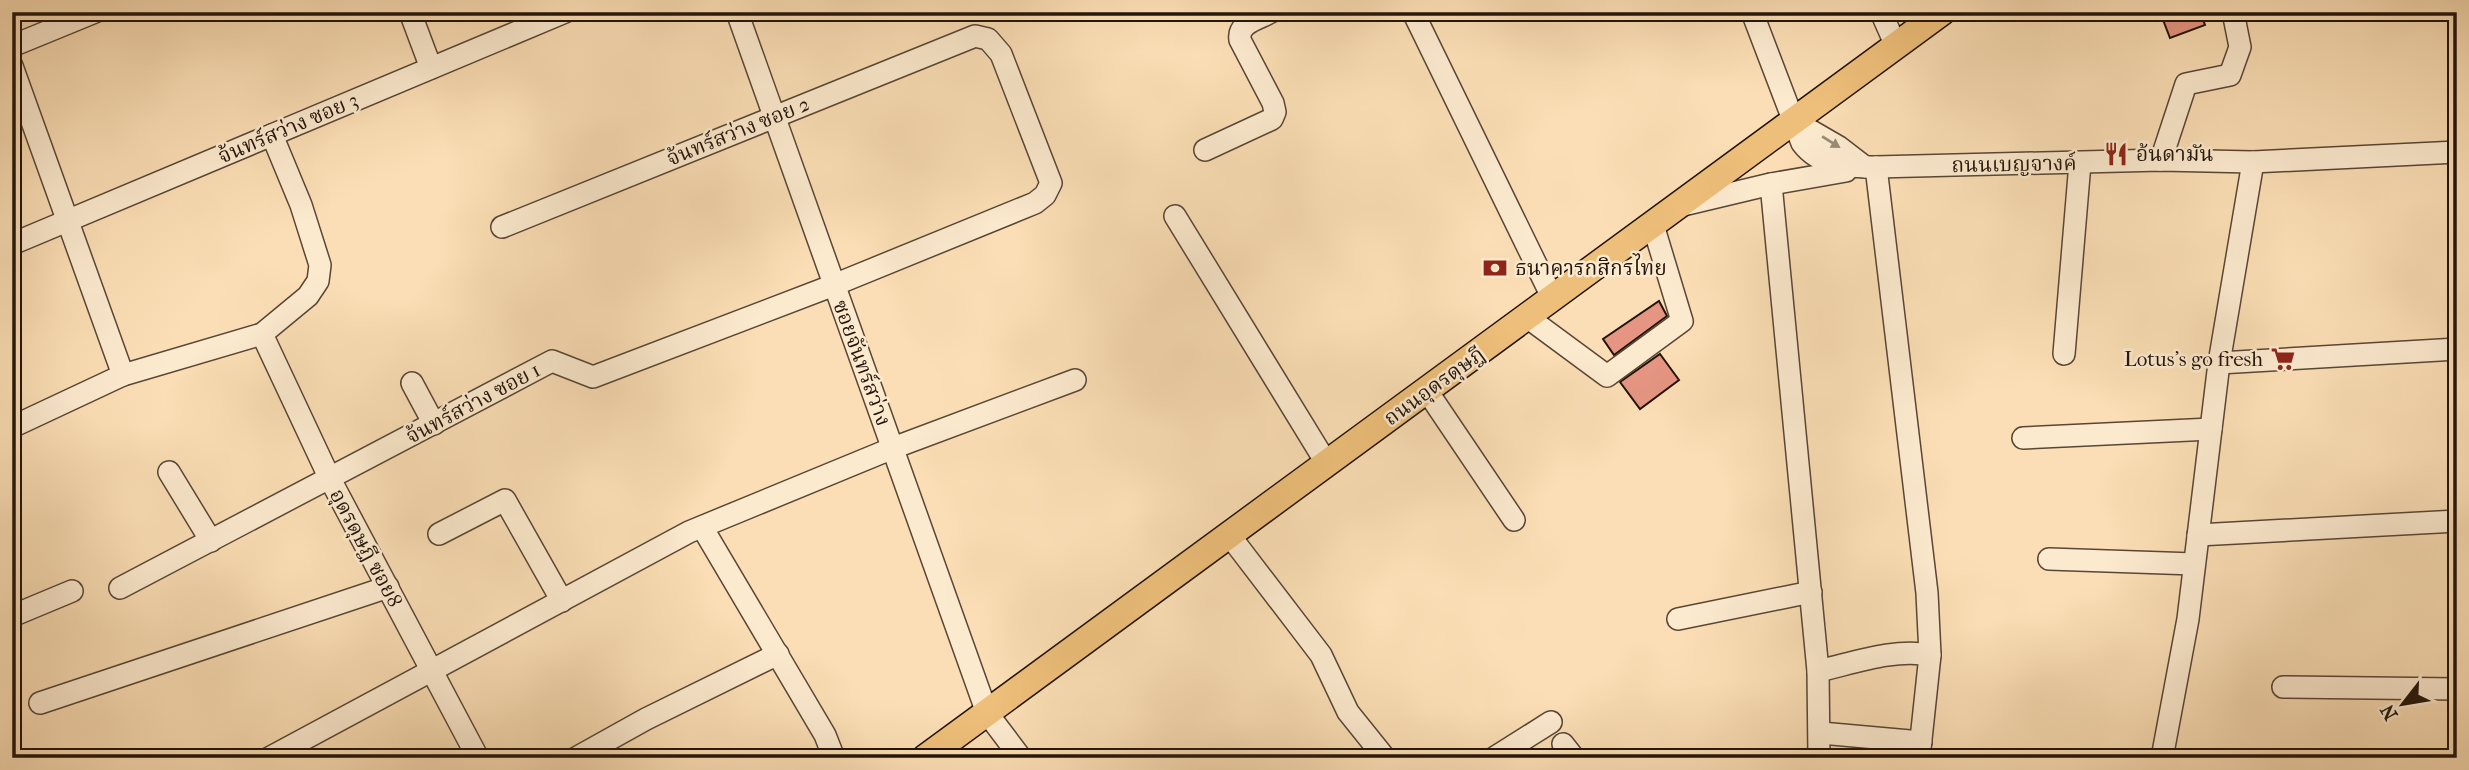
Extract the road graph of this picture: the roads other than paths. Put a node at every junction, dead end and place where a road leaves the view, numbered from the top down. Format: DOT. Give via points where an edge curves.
graph roads {
  1 [pos="95,12"];
  2 [pos="410,12"];
  3 [pos="565,12"];
  4 [pos="737,12"];
  5 [pos="1271,12"];
  6 [pos="1413,12"];
  7 [pos="1752,12"];
  8 [pos="1881,12"];
  9 [pos="1942,12"];
  10 [pos="2234,12"];
  11 [pos="12,46"];
  12 [pos="1896,46"];
  13 [pos="12,66"];
  14 [pos="431,68"];
  15 [pos="774,116"];
  16 [pos="1794,121"];
  17 [pos="272,135"];
  18 [pos="1205,150"];
  19 [pos="2457,152"];
  20 [pos="2161,160"];
  21 [pos="2253,162"];
  22 [pos="2080,163"];
  23 [pos="1871,167"];
  24 [pos="1771,184"];
  25 [pos="1035,203"];
  26 [pos="1678,206"];
  27 [pos="1175,216"];
  28 [pos="68,221"];
  29 [pos="1653,225"];
  30 [pos="502,227"];
  31 [pos="12,244"];
  32 [pos="834,285"];
  33 [pos="1553,299"];
  34 [pos="1527,317"];
  35 [pos="262,334"];
  36 [pos="2457,349"];
  37 [pos="2064,354"];
  38 [pos="2219,363"];
  39 [pos="123,376"];
  40 [pos="1074,380"];
  41 [pos="411,383"];
  42 [pos="1427,391"];
  43 [pos="434,424"];
  44 [pos="12,426"];
  45 [pos="2211,429"];
  46 [pos="2023,438"];
  47 [pos="892,448"];
  48 [pos="1327,464"];
  49 [pos="169,472"];
  50 [pos="330,479"];
  51 [pos="1514,520"];
  52 [pos="2457,521"];
  53 [pos="702,527"];
  54 [pos="439,534"];
  55 [pos="2198,535"];
  56 [pos="1230,536"];
  57 [pos="211,541"];
  58 [pos="2049,559"];
  59 [pos="2194,564"];
  60 [pos="388,587"];
  61 [pos="120,588"];
  62 [pos="72,591"];
  63 [pos="1811,592"];
  64 [pos="562,601"];
  65 [pos="12,616"];
  66 [pos="1678,619"];
  67 [pos="778,654"];
  68 [pos="1930,655"];
  69 [pos="433,671"];
  70 [pos="1818,671"];
  71 [pos="2283,687"];
  72 [pos="2457,689"];
  73 [pos="40,703"];
  74 [pos="987,713"];
  75 [pos="1550,722"];
  76 [pos="1821,733"];
  77 [pos="1920,750"];
  78 [pos="269,758"];
  79 [pos="478,758"];
  80 [pos="576,758"];
  81 [pos="834,758"];
  82 [pos="925,758"];
  83 [pos="1021,758"];
  84 [pos="1385,758"];
  85 [pos="1494,758"];
  86 [pos="1819,758"];
  87 [pos="2162,758"];
  1 -- 11 [label="street"];
  2 -- 14 [label="street"];
  3 -- 14 [label="street, จ้นทร์สว่าง ซอย 3"];
  4 -- 15 [label="street, ซอยจันทร์สว่าง"];
  5 -- 18 [label="street" via="1239,33 1273,103 1272,119"];
  6 -- 33 [label="street"];
  7 -- 16 [label="street, ถนนเบญจางค์"];
  8 -- 12 [label="street"];
  9 -- 12 [label="main road, ถนนอุดรดุษฎี"];
  10 -- 20 [label="street" via="2240,47 2230,75 2186,85"];
  12 -- 16 [label="main road, ถนนอุดรดุษฎี"];
  13 -- 28 [label="street"];
  14 -- 17 [label="street, จ้นทร์สว่าง ซอย 3"];
  15 -- 25 [label="street, จ้นทร์สว่าง ซอย 2" via="975,36 988,39 1001,54 1051,183"];
  15 -- 30 [label="street, จ้นทร์สว่าง ซอย 2"];
  15 -- 32 [label="street, ซอยจันทร์สว่าง"];
  16 -- 23 [label="street, ถนนเบญจางค์" via="1802,144 1812,154 1836,165"];
  16 -- 26 [label="main road, ถนนอุดรดุษฎี"];
  17 -- 28 [label="street, จ้นทร์สว่าง ซอย 3"];
  17 -- 35 [label="street" via="320,265 309,296"];
  19 -- 21 [label="street, ถนนเบญจางค์"];
  20 -- 21 [label="street, ถนนเบญจางค์"];
  20 -- 22 [label="street, ถนนเบญจางค์"];
  21 -- 38 [label="street"];
  22 -- 23 [label="street, ถนนเบญจางค์"];
  22 -- 37 [label="street"];
  23 -- 24 [label="street, ถนนเบญจางค์"];
  23 -- 68 [label="street" via="1927,593"];
  24 -- 26 [label="street, ถนนเบญจางค์"];
  24 -- 63 [label="street"];
  25 -- 32 [label="street, จ้นทร์สว่าง ซอย 1"];
  26 -- 29 [label="main road, ถนนอุดรดุษฎี"];
  27 -- 48 [label="street"];
  28 -- 31 [label="street, จ้นทร์สว่าง ซอย 3"];
  28 -- 39 [label="street"];
  29 -- 33 [label="main road, ถนนอุดรดุษฎี"];
  29 -- 34 [label="street" via="1682,321 1607,376"];
  32 -- 43 [label="street, จ้นทร์สว่าง ซอย 1" via="593,377 552,361"];
  32 -- 47 [label="street, ซอยจันทร์สว่าง"];
  33 -- 34 [label="main road, ถนนอุดรดุษฎี"];
  34 -- 42 [label="main road, ถนนอุดรดุษฎี"];
  35 -- 39 [label="street"];
  35 -- 50 [label="street, อุดรดุษฎี ซอย8"];
  36 -- 38 [label="street"];
  38 -- 45 [label="street"];
  39 -- 44 [label="street"];
  40 -- 47 [label="street"];
  41 -- 43 [label="street"];
  42 -- 48 [label="main road, ถนนอุดรดุษฎี"];
  42 -- 51 [label="street"];
  43 -- 50 [label="street, จ้นทร์สว่าง ซอย 1"];
  45 -- 46 [label="street"];
  45 -- 55 [label="street"];
  47 -- 53 [label="street"];
  47 -- 74 [label="street, ซอยจันทร์สว่าง"];
  48 -- 56 [label="main road, ถนนอุดรดุษฎี"];
  49 -- 57 [label="street"];
  50 -- 57 [label="street, จ้นทร์สว่าง ซอย 1"];
  50 -- 60 [label="street, อุดรดุษฎี ซอย8"];
  52 -- 55 [label="street"];
  53 -- 64 [label="street"];
  53 -- 67 [label="street"];
  54 -- 64 [label="street" via="505,499"];
  55 -- 59 [label="street"];
  56 -- 74 [label="main road, ถนนอุดรดุษฎี"];
  56 -- 84 [label="street" via="1321,655 1348,712"];
  57 -- 61 [label="street, จ้นทร์สว่าง ซอย 1"];
  58 -- 59 [label="street"];
  59 -- 87 [label="street"];
  60 -- 69 [label="street, อุดรดุษฎี ซอย8"];
  60 -- 73 [label="street"];
  62 -- 65 [label="street"];
  63 -- 66 [label="street"];
  63 -- 70 [label="street"];
  64 -- 69 [label="street"];
  67 -- 80 [label="street"];
  67 -- 81 [label="street"];
  68 -- 70 [label="street" via="1915,652"];
  68 -- 77 [label="street"];
  69 -- 78 [label="street"];
  69 -- 79 [label="street, อุดรดุษฎี ซอย8"];
  70 -- 76 [label="street"];
  71 -- 72 [label="street"];
  74 -- 82 [label="main road, ถนนอุดรดุษฎี"];
  74 -- 83 [label="street, ซอยจันทร์สว่าง"];
  75 -- 85 [label="street"];
  76 -- 77 [label="street"];
  76 -- 86 [label="street"];
}
